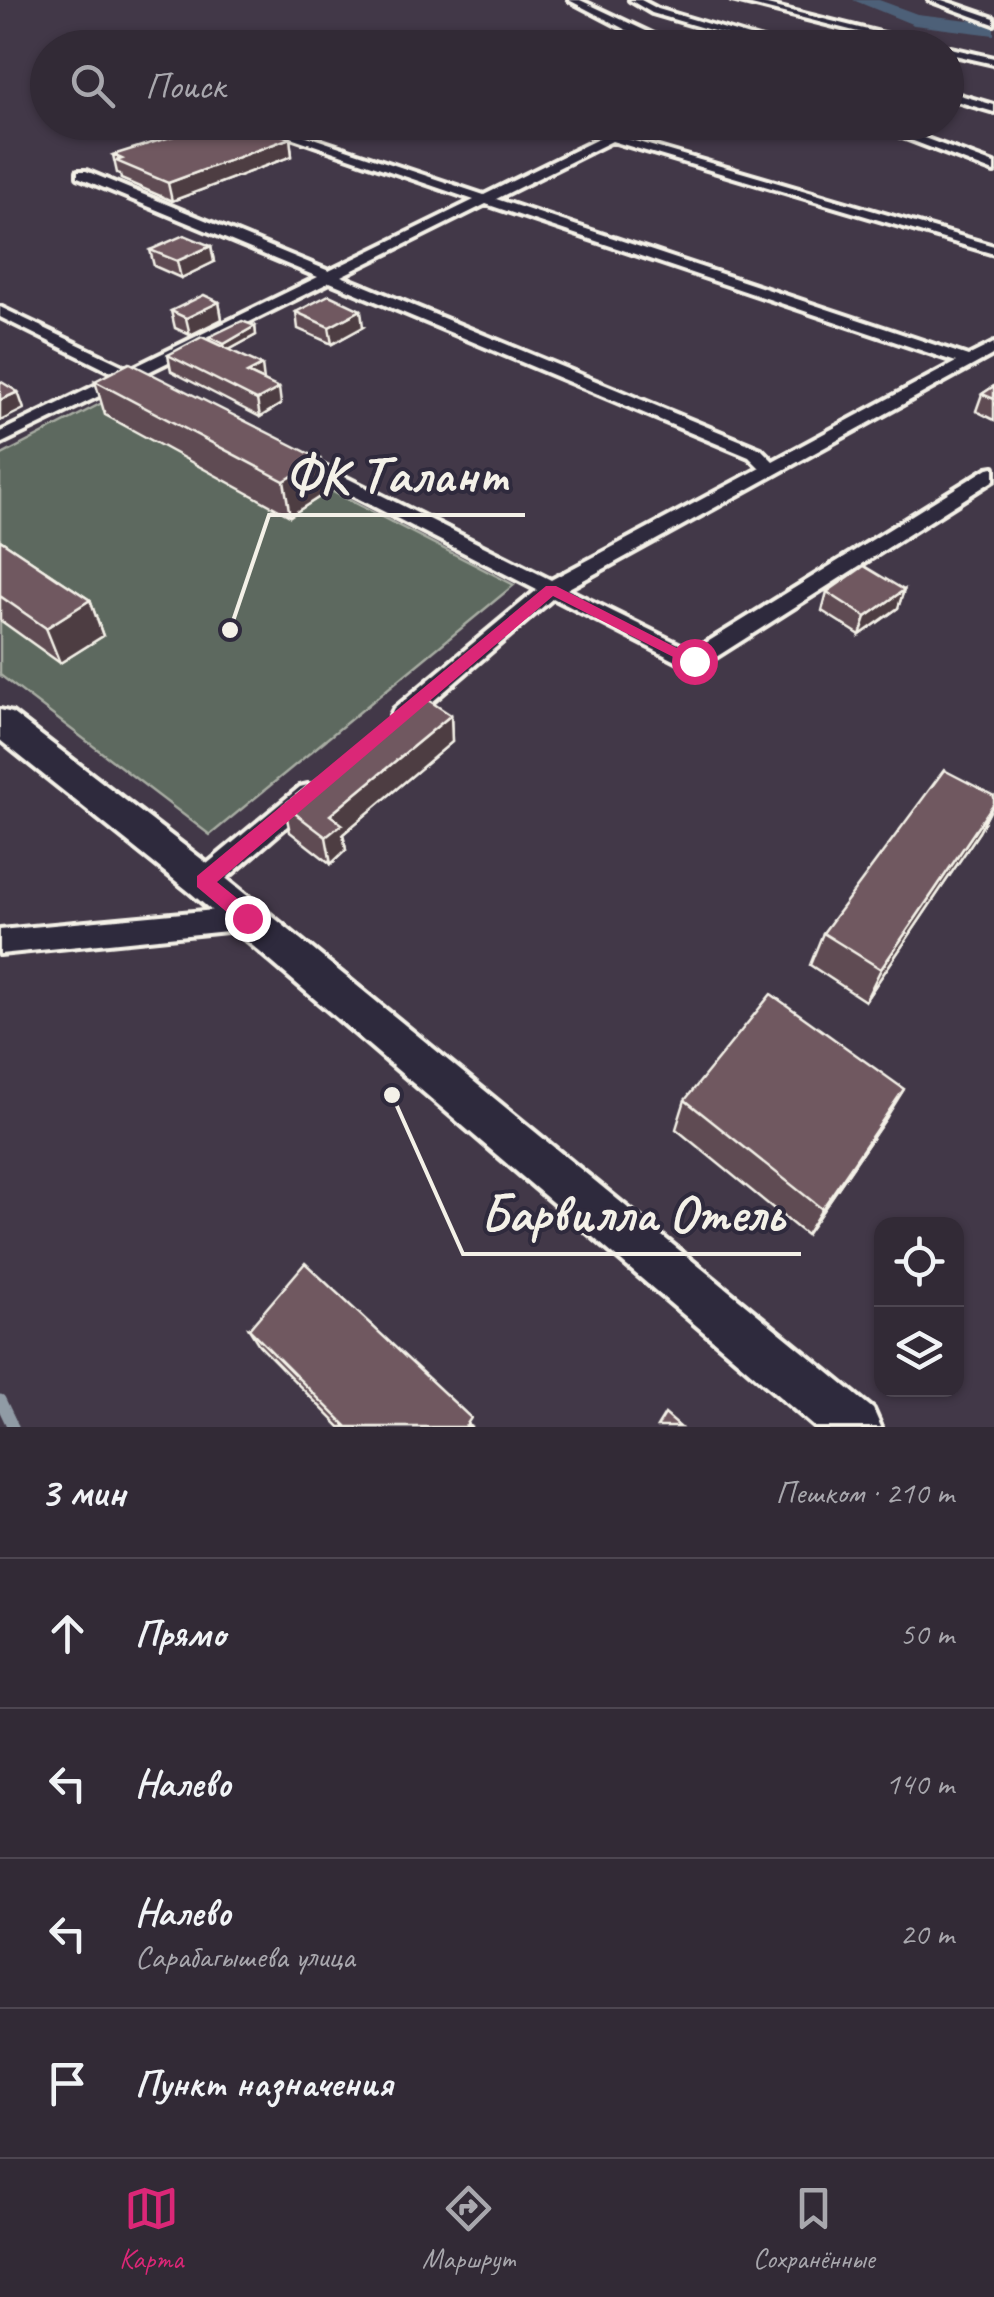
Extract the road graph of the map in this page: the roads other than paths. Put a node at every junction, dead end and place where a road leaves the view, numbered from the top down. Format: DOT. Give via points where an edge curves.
graph roads {
  1 [pos="572,0"];
  2 [pos="610,0"];
  3 [pos="634,0"];
  4 [pos="736,0"];
  5 [pos="933,0"];
  6 [pos="994,21"];
  7 [pos="627,25"];
  8 [pos="636,30"];
  9 [pos="722,30"];
  10 [pos="860,30"];
  11 [pos="964,54"];
  12 [pos="994,62"];
  13 [pos="964,100"];
  14 [pos="994,109"];
  15 [pos="305,140"];
  16 [pos="608,140"];
  17 [pos="619,140"];
  18 [pos="918,140"];
  19 [pos="994,168"];
  20 [pos="82,174"];
  21 [pos="482,200"];
  22 [pos="994,250"];
  23 [pos="328,276"];
  24 [pos="0,310"];
  25 [pos="984,357"];
  26 [pos="132,376"];
  27 [pos="167,394"];
  28 [pos="0,439"];
  29 [pos="272,447"];
  30 [pos="771,468"];
  31 [pos="994,472"];
  32 [pos="551,589"];
  33 [pos="0,722"];
  34 [pos="385,729"];
  35 [pos="325,780"];
  36 [pos="204,882"];
  37 [pos="247,918"];
  38 [pos="0,942"];
  39 [pos="855,1427"];
  1 -- 7 [label="street"];
  2 -- 7 [label="street"];
  3 -- 9 [label="street"];
  4 -- 10 [label="street"];
  5 -- 6 [label="street"];
  7 -- 8 [label="street"];
  11 -- 12 [label="street"];
  13 -- 14 [label="street"];
  15 -- 21 [label="street"];
  16 -- 21 [label="street"];
  17 -- 22 [label="street"];
  18 -- 19 [label="street"];
  20 -- 23 [label="street"];
  21 -- 23 [label="street"];
  21 -- 25 [label="street"];
  23 -- 26 [label="street"];
  23 -- 30 [label="street" via="755,453"];
  24 -- 26 [label="street"];
  25 -- 30 [label="street"];
  26 -- 27 [label="street"];
  26 -- 28 [label="street"];
  29 -- 32 [label="street"];
  30 -- 32 [label="street"];
  31 -- 32 [label="street" via="694,661"];
  32 -- 34 [label="street"];
  33 -- 36 [label="main road"];
  35 -- 36 [label="street"];
  36 -- 37 [label="main road"];
  37 -- 38 [label="street"];
  37 -- 39 [label="main road"];
}
